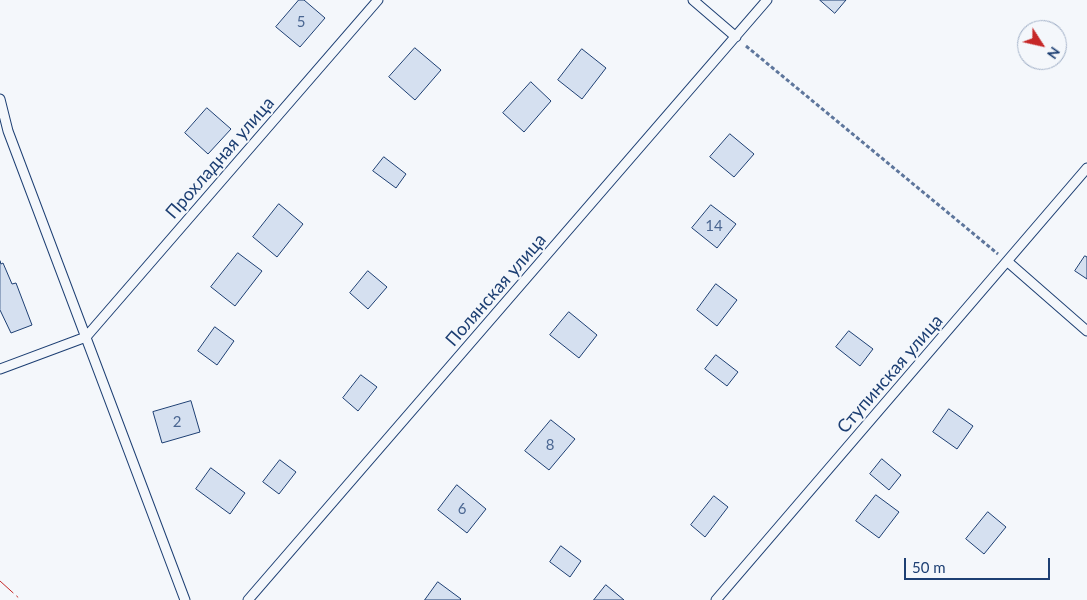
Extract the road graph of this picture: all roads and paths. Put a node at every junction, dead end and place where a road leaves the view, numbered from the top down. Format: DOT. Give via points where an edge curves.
graph roads {
  1 [pos="378,0"];
  2 [pos="693,0"];
  3 [pos="767,0"];
  4 [pos="736,37"];
  5 [pos="0,99"];
  6 [pos="1087,168"];
  7 [pos="1008,262"];
  8 [pos="1087,331"];
  9 [pos="86,337"];
  10 [pos="0,369"];
  11 [pos="185,600"];
  12 [pos="248,600"];
  13 [pos="716,600"];
  1 -- 9 [label="lane, Прохладная улица"];
  2 -- 4 [label="lane"];
  3 -- 4 [label="lane, Полянская улица"];
  4 -- 7 [label="path"];
  4 -- 12 [label="lane, Полянская улица"];
  5 -- 9 [label="lane" via="8,131"];
  6 -- 7 [label="lane, Ступинская улица"];
  7 -- 8 [label="lane"];
  7 -- 13 [label="lane, Ступинская улица"];
  9 -- 10 [label="lane"];
  9 -- 11 [label="lane"];
}
